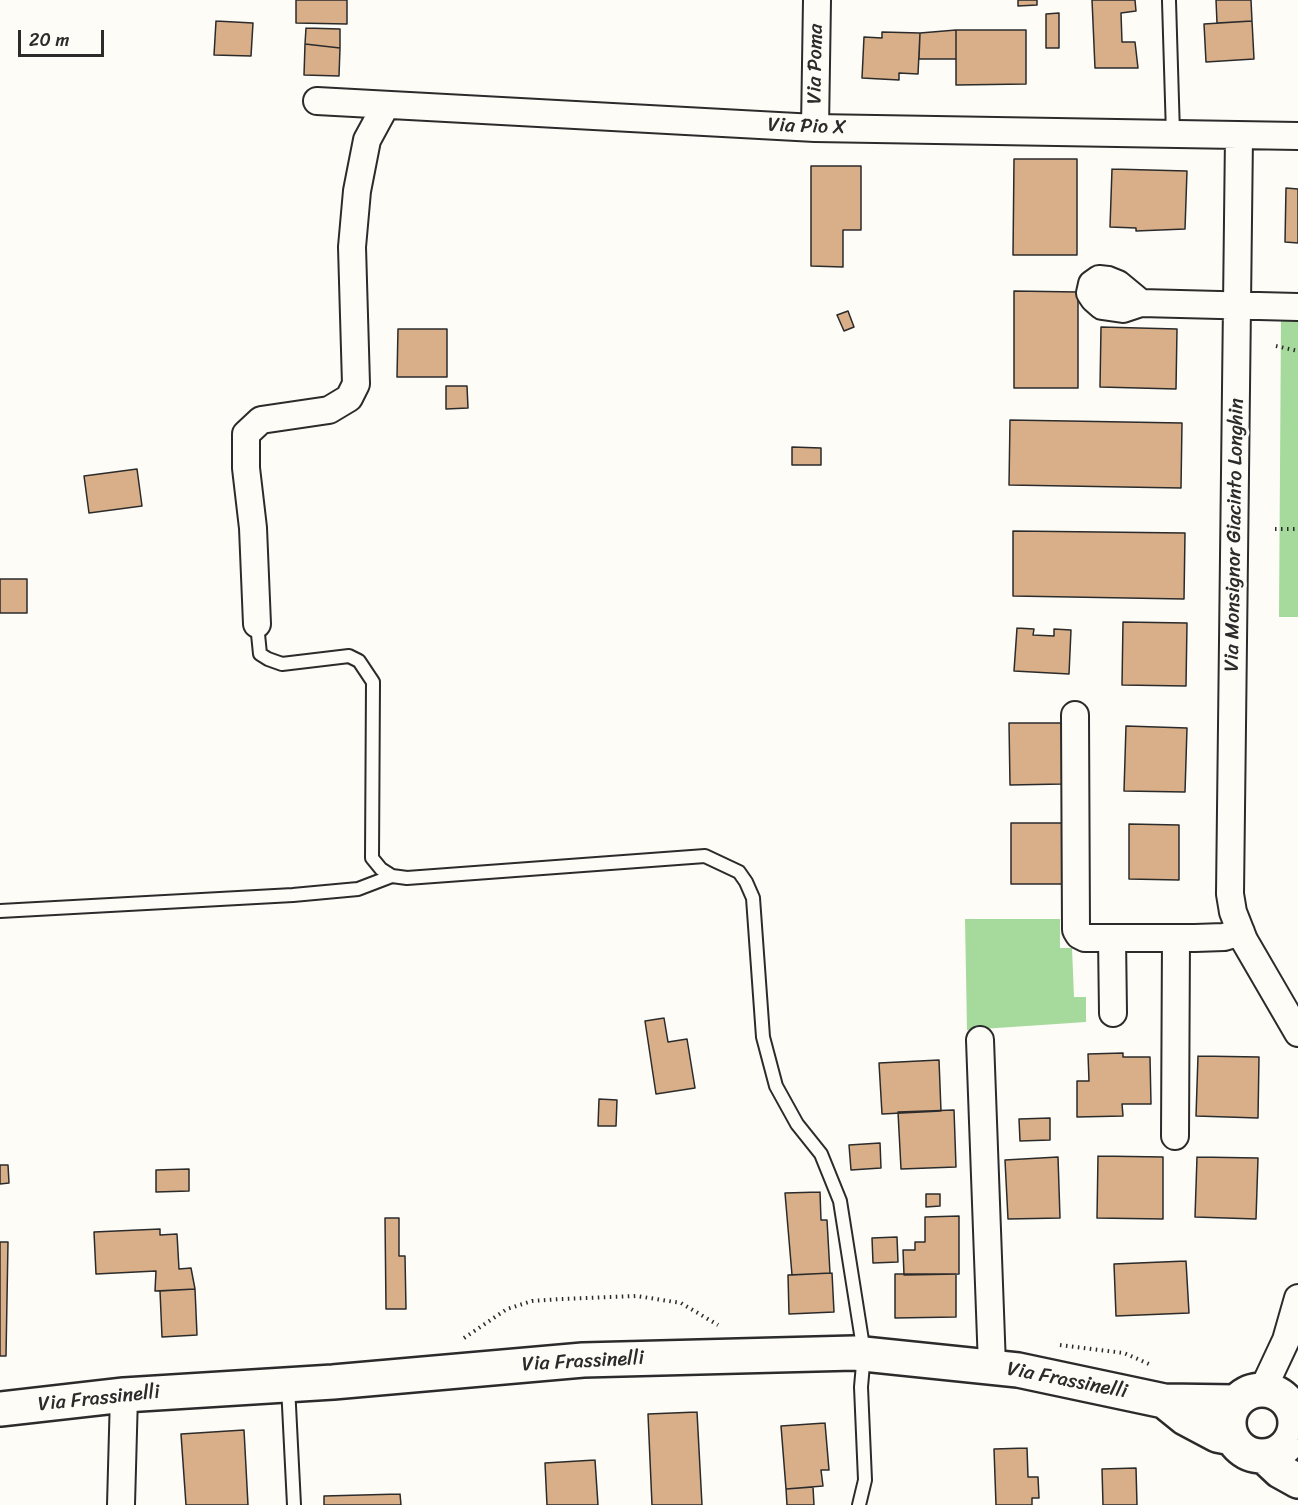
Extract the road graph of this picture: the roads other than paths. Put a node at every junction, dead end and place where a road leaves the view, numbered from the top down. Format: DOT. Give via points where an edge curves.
graph roads {
  1 [pos="817,0"];
  2 [pos="1169,1"];
  3 [pos="317,101"];
  4 [pos="386,105"];
  5 [pos="815,128"];
  6 [pos="1173,135"];
  7 [pos="1239,136"];
  8 [pos="1298,136"];
  9 [pos="1141,303"];
  10 [pos="1238,304"];
  11 [pos="1298,307"];
  12 [pos="257,624"];
  13 [pos="1076,714"];
  14 [pos="392,876"];
  15 [pos="0,911"];
  16 [pos="1240,932"];
  17 [pos="1112,938"];
  18 [pos="1176,938"];
  19 [pos="1291,1002"];
  20 [pos="1113,1013"];
  21 [pos="1298,1033"];
  22 [pos="980,1040"];
  23 [pos="1175,1136"];
  24 [pos="1298,1298"];
  25 [pos="864,1353"];
  26 [pos="992,1366"];
  27 [pos="288,1385"];
  28 [pos="124,1395"];
  29 [pos="1250,1396"];
  30 [pos="1164,1401"];
  31 [pos="0,1409"];
  32 [pos="1296,1424"];
  33 [pos="1232,1438"];
  34 [pos="1265,1457"];
  35 [pos="1298,1481"];
  36 [pos="121,1505"];
  37 [pos="294,1505"];
  38 [pos="859,1505"];
  1 -- 5 [label="street, Via Poma"];
  2 -- 6 [label="lane"];
  3 -- 4 [label="street, Via Pio X"];
  4 -- 5 [label="street, Via Pio X"];
  4 -- 12 [label="street" via="367,140 356,202 352,247 356,384 349,398 329,410 261,420 246,434"];
  5 -- 6 [label="street, Via Pio X"];
  6 -- 7 [label="street, Via Pio X"];
  7 -- 8 [label="street, Via Pio X"];
  7 -- 10 [label="street, Via Monsignor Giacinto Longhin"];
  9 -- 10 [label="street"];
  10 -- 11 [label="street"];
  10 -- 16 [label="street, Via Monsignor Giacinto Longhin" via="1230,894"];
  12 -- 14 [label="lane" via="260,654 268,659 282,664 349,656 359,661 373,682 372,858"];
  13 -- 17 [label="street" via="1076,930 1085,938"];
  14 -- 15 [label="lane" via="358,889 293,896"];
  14 -- 25 [label="lane" via="705,856 739,872 753,898 763,1037 776,1086 796,1124 821,1154 840,1201"];
  16 -- 18 [label="street" via="1224,937"];
  16 -- 19 [label="street, Via Monsignor Giacinto Longhin"];
  17 -- 18 [label="street"];
  17 -- 20 [label="street"];
  18 -- 23 [label="street"];
  19 -- 21 [label="street, Via Monsignor Giacinto Longhin"];
  22 -- 26 [label="street"];
  24 -- 29 [label="street" via="1286,1340"];
  25 -- 26 [label="street, Via Frassinelli"];
  25 -- 27 [label="street, Via Frassinelli" via="583,1360"];
  25 -- 38 [label="lane" via="861,1387 865,1480"];
  26 -- 30 [label="street, Via Frassinelli"];
  27 -- 28 [label="street, Via Frassinelli"];
  27 -- 37 [label="lane"];
  28 -- 31 [label="street, Via Frassinelli"];
  28 -- 36 [label="street"];
  29 -- 30 [label="street, Via Frassinelli"];
  29 -- 32 [label="street" via="1284,1398"];
  29 -- 33 [label="street" via="1229,1419"];
  30 -- 33 [label="street, Via Frassinelli" via="1185,1418 1217,1435"];
  32 -- 34 [label="street" via="1283,1450"];
  33 -- 34 [label="street" via="1245,1452"];
  34 -- 35 [label="street"];
}
